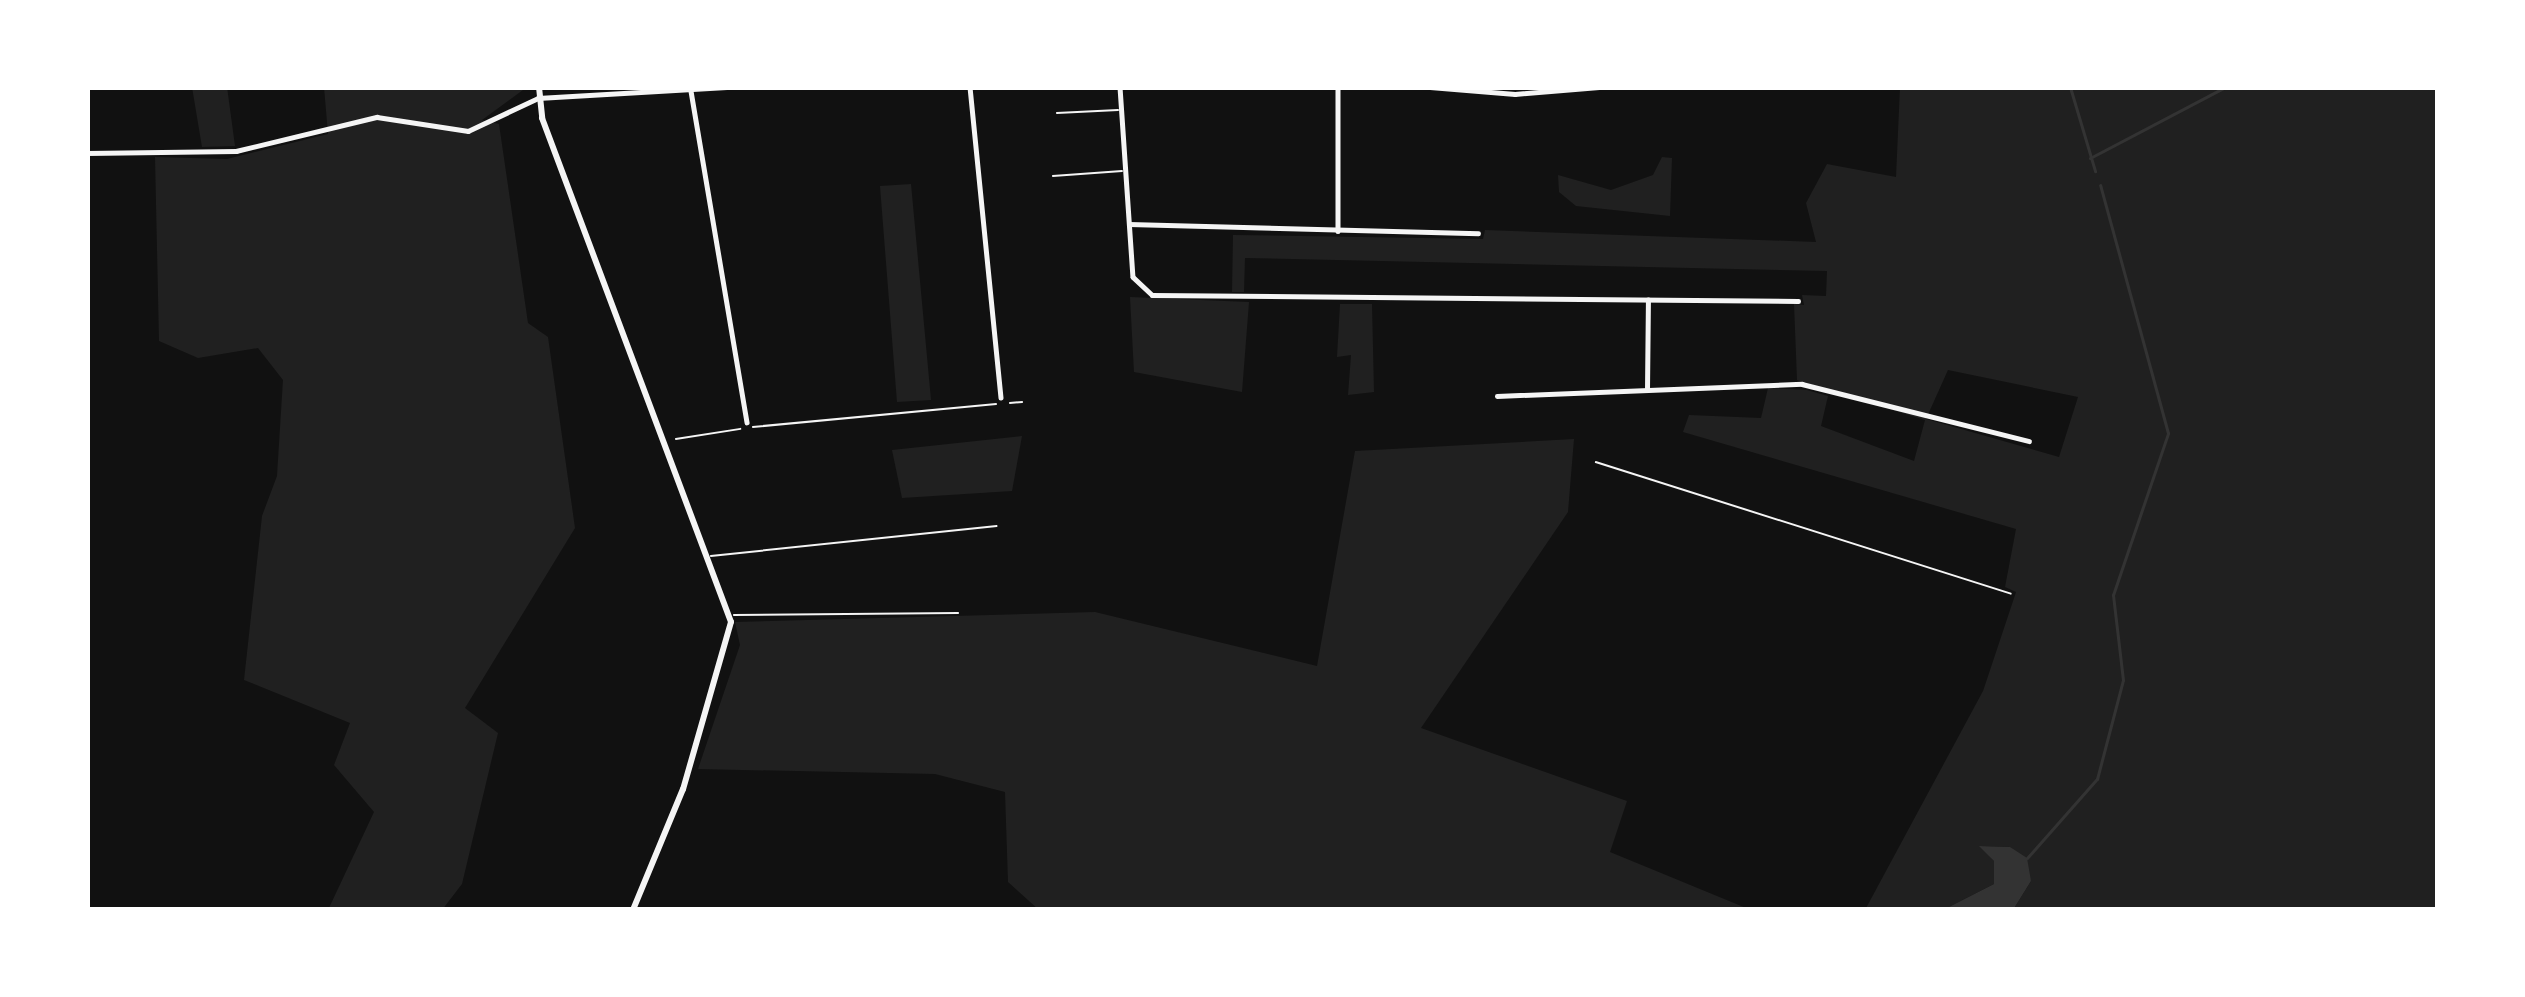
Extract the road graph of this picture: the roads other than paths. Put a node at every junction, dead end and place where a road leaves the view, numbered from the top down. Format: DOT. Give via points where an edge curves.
graph roads {
  1 [pos="538,87"];
  2 [pos="618,87"];
  3 [pos="731,87"];
  4 [pos="970,87"];
  5 [pos="1120,87"];
  6 [pos="1338,87"];
  7 [pos="1430,87"];
  8 [pos="1599,87"];
  9 [pos="691,91"];
  10 [pos="619,97"];
  11 [pos="538,98"];
  12 [pos="1122,110"];
  13 [pos="1057,113"];
  14 [pos="87,153"];
  15 [pos="1126,170"];
  16 [pos="1053,176"];
  17 [pos="1129,224"];
  18 [pos="1338,231"];
  19 [pos="1478,232"];
  20 [pos="1648,300"];
  21 [pos="1798,301"];
  22 [pos="1647,390"];
  23 [pos="1497,396"];
  24 [pos="1001,397"];
  25 [pos="747,422"];
  26 [pos="2029,441"];
  27 [pos="997,526"];
  28 [pos="711,556"];
  29 [pos="958,613"];
  30 [pos="730,614"];
  31 [pos="633,910"];
  1 -- 11 [label="street"];
  2 -- 10 [label="street"];
  3 -- 9 [label="street"];
  4 -- 24 [label="street"];
  5 -- 12 [label="street"];
  6 -- 18 [label="street"];
  7 -- 8 [label="street" via="1515,94"];
  9 -- 10 [label="street"];
  9 -- 25 [label="street"];
  10 -- 11 [label="street"];
  11 -- 14 [label="street" via="468,131 377,117 236,151"];
  11 -- 28 [label="street"];
  12 -- 13 [label="lane"];
  12 -- 15 [label="street"];
  15 -- 16 [label="lane"];
  15 -- 17 [label="street"];
  17 -- 18 [label="street"];
  17 -- 20 [label="street" via="1132,277 1152,295"];
  18 -- 19 [label="street"];
  20 -- 21 [label="street"];
  20 -- 22 [label="street"];
  22 -- 23 [label="street"];
  22 -- 26 [label="street" via="1802,384"];
  27 -- 28 [label="lane"];
  28 -- 30 [label="street"];
  29 -- 30 [label="lane"];
  30 -- 31 [label="street" via="683,789"];
}
